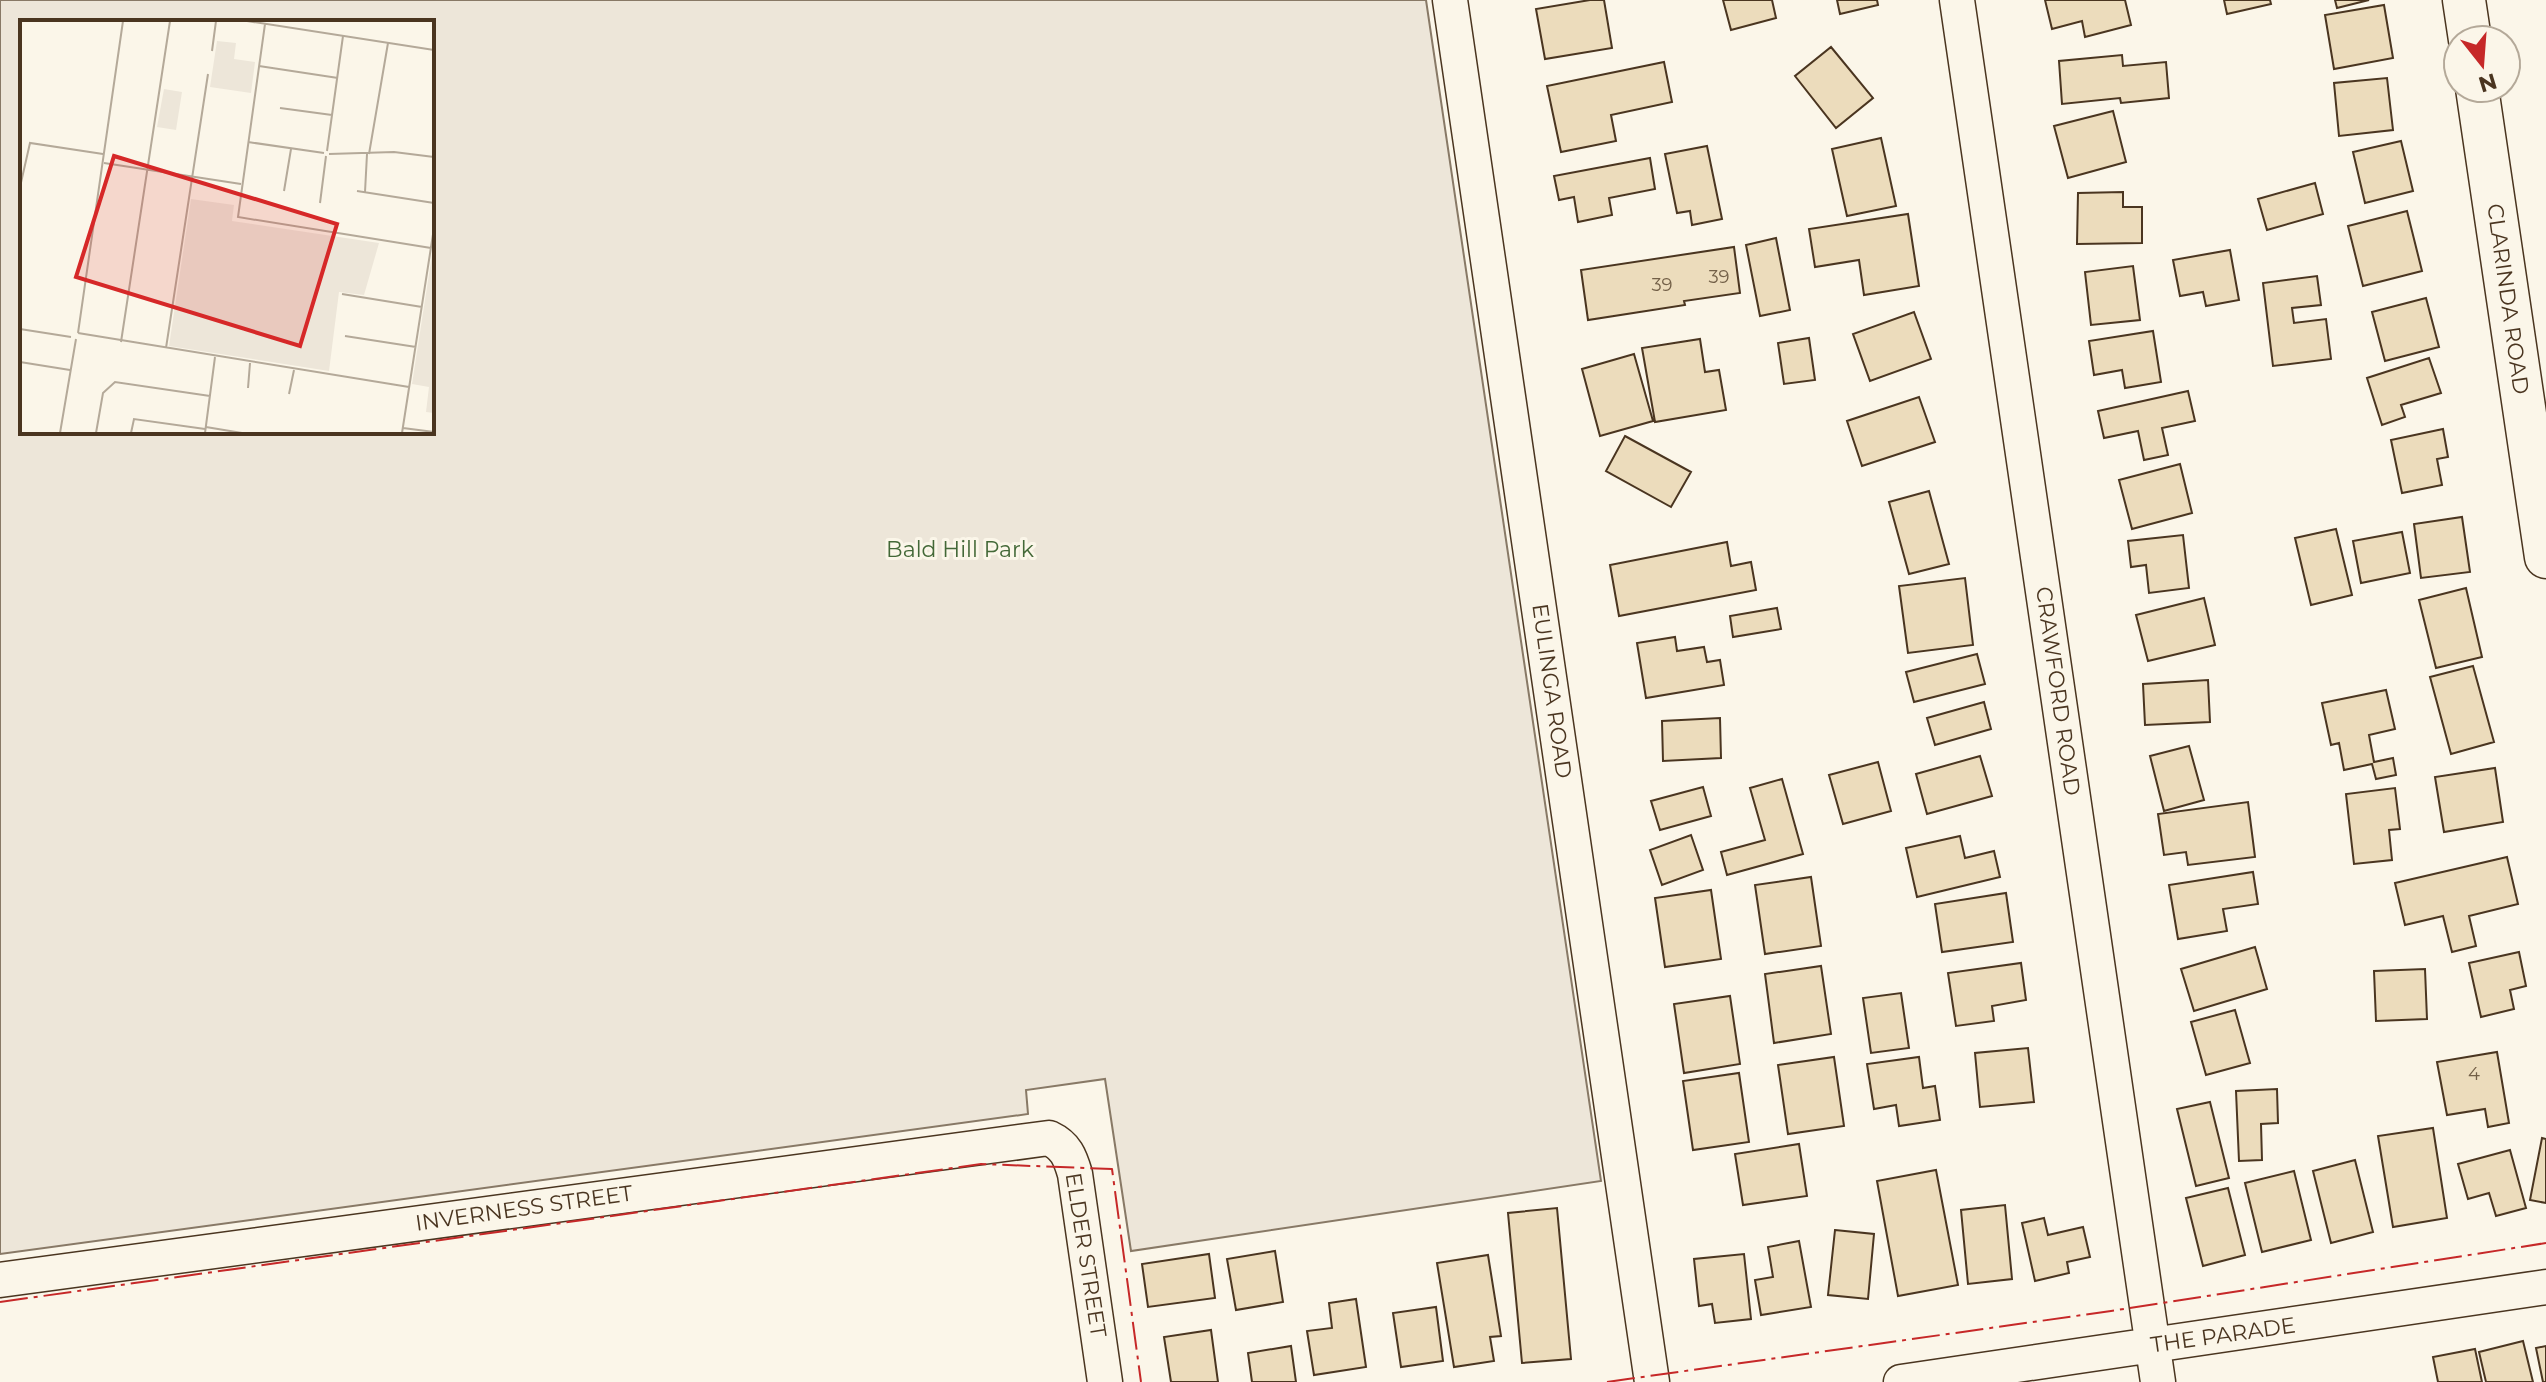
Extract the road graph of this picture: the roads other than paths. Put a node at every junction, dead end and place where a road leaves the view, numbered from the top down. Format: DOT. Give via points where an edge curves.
graph roads {
  1 [pos="1450,0"];
  2 [pos="1957,0"];
  3 [pos="2464,0"];
  4 [pos="2468,24"];
  5 [pos="2479,104"];
  6 [pos="2546,557"];
  7 [pos="1049,1138"];
  8 [pos="0,1280"];
  9 [pos="2546,1287"];
  10 [pos="2153,1346"];
  11 [pos="1105,1382"];
  12 [pos="1652,1382"];
  13 [pos="1901,1382"];
  14 [pos="2158,1382"];
  1 -- 12 [label="street, EULINGA ROAD"];
  2 -- 10 [label="street, CRAWFORD ROAD"];
  3 -- 4 [label="main road"];
  5 -- 6 [label="main road, CLARINDA ROAD"];
  7 -- 8 [label="street, INVERNESS STREET"];
  7 -- 11 [label="street, ELDER STREET" via="1067,1150 1075,1174"];
  9 -- 10 [label="street, THE PARADE"];
  10 -- 13 [label="street, THE PARADE"];
  10 -- 14 [label="street, CRAWFORD ROAD"];
}
